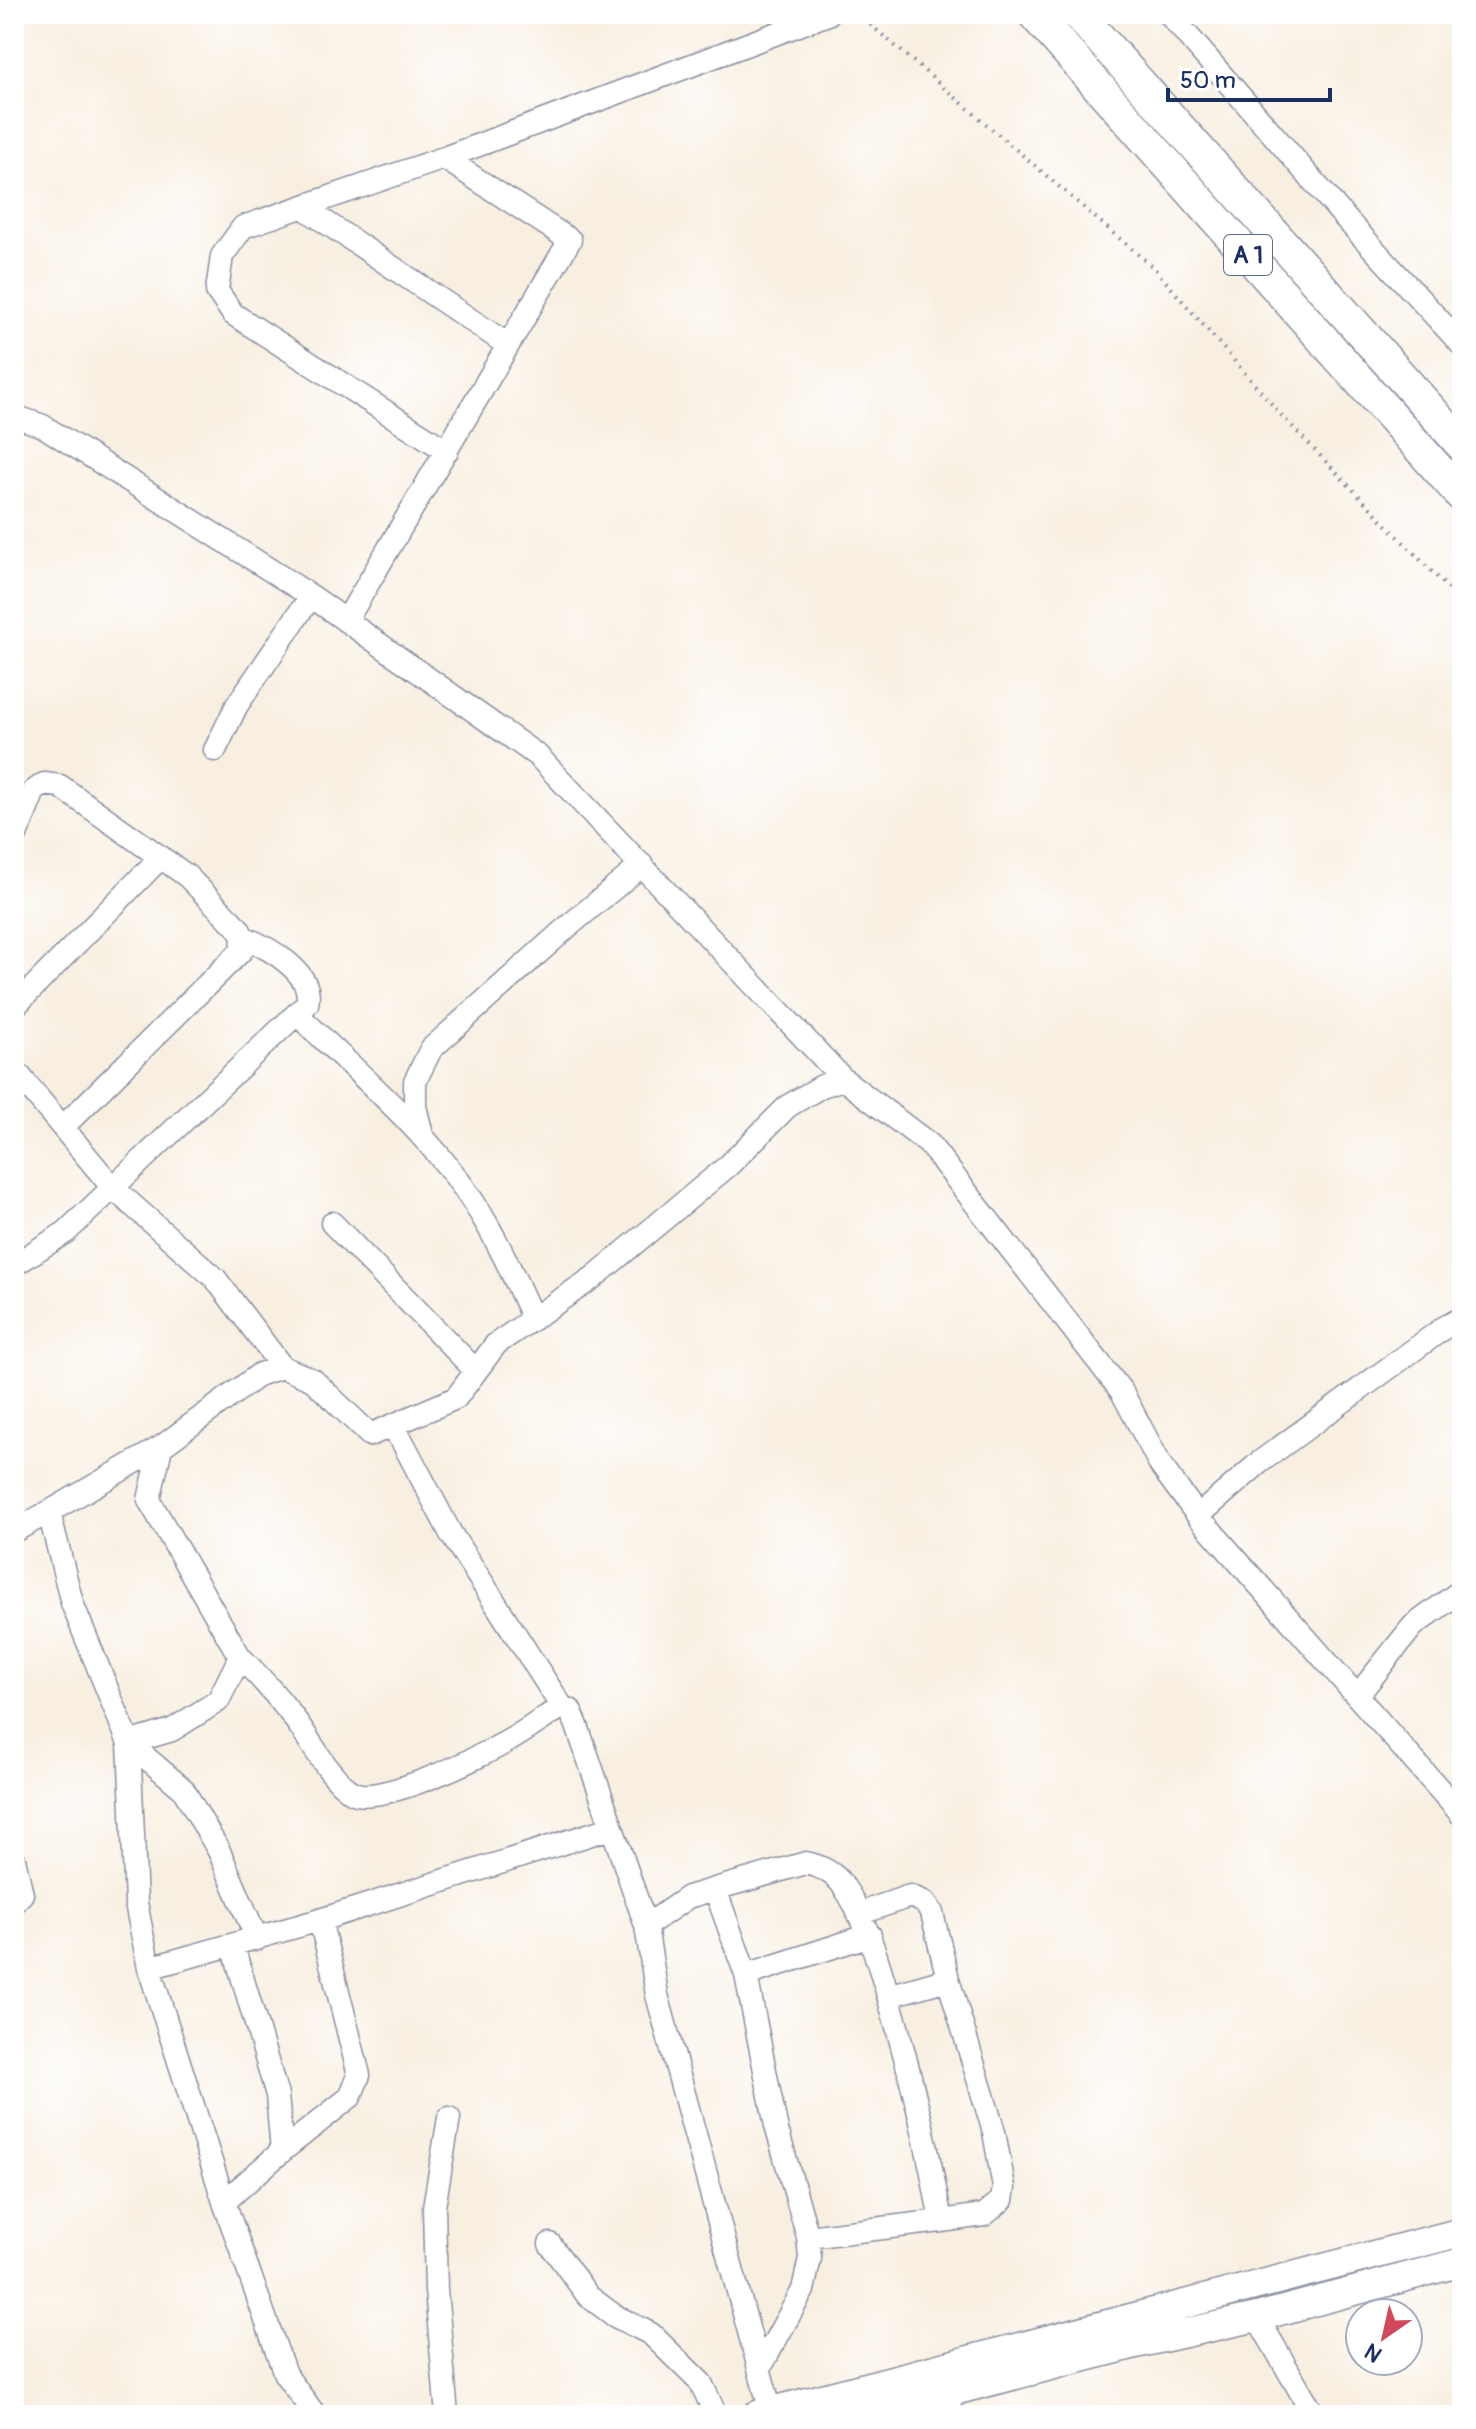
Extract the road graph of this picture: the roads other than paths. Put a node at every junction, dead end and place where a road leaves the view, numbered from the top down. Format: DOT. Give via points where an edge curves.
graph roads {
  1 [pos="828,14"];
  2 [pos="1034,14"];
  3 [pos="1078,14"];
  4 [pos="1169,14"];
  5 [pos="444,158"];
  6 [pos="303,207"];
  7 [pos="508,345"];
  8 [pos="1462,345"];
  9 [pos="14,416"];
  10 [pos="1462,445"];
  11 [pos="447,451"];
  12 [pos="1462,496"];
  13 [pos="311,596"];
  14 [pos="346,621"];
  15 [pos="215,750"];
  16 [pos="14,840"];
  17 [pos="161,857"];
  18 [pos="642,865"];
  19 [pos="243,937"];
  20 [pos="14,1007"];
  21 [pos="297,1014"];
  22 [pos="14,1069"];
  23 [pos="843,1079"];
  24 [pos="63,1127"];
  25 [pos="422,1135"];
  26 [pos="113,1188"];
  27 [pos="332,1223"];
  28 [pos="15,1263"];
  29 [pos="1462,1318"];
  30 [pos="533,1319"];
  31 [pos="282,1367"];
  32 [pos="476,1371"];
  33 [pos="391,1426"];
  34 [pos="161,1447"];
  35 [pos="49,1512"];
  36 [pos="1198,1516"];
  37 [pos="14,1531"];
  38 [pos="1462,1590"];
  39 [pos="240,1657"];
  40 [pos="1358,1695"];
  41 [pos="562,1707"];
  42 [pos="129,1743"];
  43 [pos="1462,1815"];
  44 [pos="610,1828"];
  45 [pos="14,1859"];
  46 [pos="715,1889"];
  47 [pos="14,1902"];
  48 [pos="858,1914"];
  49 [pos="320,1920"];
  50 [pos="646,1926"];
  51 [pos="870,1935"];
  52 [pos="257,1939"];
  53 [pos="233,1946"];
  54 [pos="149,1968"];
  55 [pos="746,1975"];
  56 [pos="948,1979"];
  57 [pos="888,1996"];
  58 [pos="449,2118"];
  59 [pos="282,2151"];
  60 [pos="224,2202"];
  61 [pos="941,2221"];
  62 [pos="1462,2232"];
  63 [pos="808,2237"];
  64 [pos="550,2244"];
  65 [pos="1462,2262"];
  66 [pos="1257,2317"];
  67 [pos="760,2368"];
  68 [pos="947,2405"];
  69 [pos="764,2413"];
  70 [pos="315,2415"];
  71 [pos="447,2415"];
  72 [pos="716,2415"];
  73 [pos="861,2415"];
  74 [pos="1314,2415"];
  1 -- 5 [label="street"];
  2 -- 12 [label="highway, A 1"];
  3 -- 10 [label="highway, A 1"];
  4 -- 8 [label="street"];
  5 -- 6 [label="street"];
  5 -- 7 [label="street" via="570,240"];
  6 -- 7 [label="street"];
  6 -- 11 [label="street" via="243,227 222,256 217,291 233,314"];
  7 -- 11 [label="street"];
  9 -- 13 [label="street" via="43,426"];
  11 -- 14 [label="street"];
  13 -- 14 [label="street"];
  13 -- 15 [label="street" via="237,705"];
  14 -- 18 [label="street" via="538,756"];
  16 -- 17 [label="street" via="34,791 44,784 72,793"];
  17 -- 19 [label="street" via="187,876"];
  17 -- 20 [label="street"];
  18 -- 23 [label="street"];
  18 -- 25 [label="street" via="431,1049 415,1081"];
  19 -- 21 [label="street" via="281,956 304,982 310,994"];
  19 -- 24 [label="street" via="242,950"];
  21 -- 25 [label="street"];
  21 -- 26 [label="street"];
  22 -- 24 [label="street"];
  23 -- 30 [label="street" via="788,1106 729,1165 594,1277"];
  23 -- 36 [label="street" via="929,1144 1122,1392 1161,1466"];
  24 -- 26 [label="street"];
  25 -- 30 [label="street" via="473,1201 506,1257"];
  26 -- 28 [label="street" via="66,1232"];
  26 -- 31 [label="street" via="215,1278"];
  27 -- 32 [label="street"];
  29 -- 36 [label="street" via="1260,1462"];
  30 -- 32 [label="street" via="496,1344"];
  31 -- 33 [label="street" via="313,1380 370,1435"];
  31 -- 34 [label="street" via="260,1374"];
  32 -- 33 [label="street" via="456,1398"];
  33 -- 41 [label="street" via="451,1534"];
  34 -- 35 [label="street"];
  34 -- 39 [label="street" via="149,1500"];
  35 -- 37 [label="street"];
  35 -- 42 [label="street" via="72,1603"];
  36 -- 40 [label="street"];
  38 -- 40 [label="street" via="1413,1626"];
  39 -- 41 [label="street" via="266,1682 334,1775 353,1793 367,1797 451,1769"];
  39 -- 42 [label="street" via="218,1701 172,1730"];
  40 -- 43 [label="street"];
  41 -- 44 [label="street" via="570,1710 576,1723"];
  42 -- 52 [label="street" via="183,1789 219,1851"];
  42 -- 54 [label="street" via="136,1903"];
  44 -- 49 [label="street"];
  44 -- 50 [label="street"];
  45 -- 47 [label="street" via="22,1894"];
  46 -- 48 [label="street" via="806,1863 841,1882"];
  46 -- 50 [label="street" via="688,1897"];
  46 -- 55 [label="street"];
  48 -- 51 [label="street"];
  48 -- 56 [label="street" via="910,1896 924,1902 932,1913"];
  49 -- 52 [label="street"];
  49 -- 59 [label="street" via="359,2075 350,2097"];
  50 -- 67 [label="street" via="657,1995"];
  51 -- 55 [label="street"];
  51 -- 57 [label="street"];
  52 -- 53 [label="street"];
  53 -- 54 [label="street"];
  53 -- 59 [label="street" via="277,2095"];
  54 -- 60 [label="street"];
  55 -- 63 [label="street" via="776,2126"];
  56 -- 57 [label="street"];
  56 -- 61 [label="street" via="994,2132 1004,2187 1002,2200 984,2215"];
  57 -- 61 [label="street" via="927,2141"];
  58 -- 71 [label="street" via="434,2207"];
  59 -- 60 [label="street"];
  60 -- 70 [label="street" via="285,2374"];
  61 -- 63 [label="street"];
  62 -- 69 [label="main road"];
  63 -- 67 [label="street" via="803,2290"];
  64 -- 72 [label="street" via="588,2296 651,2334 701,2383"];
  65 -- 66 [label="main road"];
  66 -- 68 [label="main road" via="1140,2343"];
  66 -- 74 [label="street"];
  67 -- 69 [label="street"];
  68 -- 73 [label="main road"];
}
